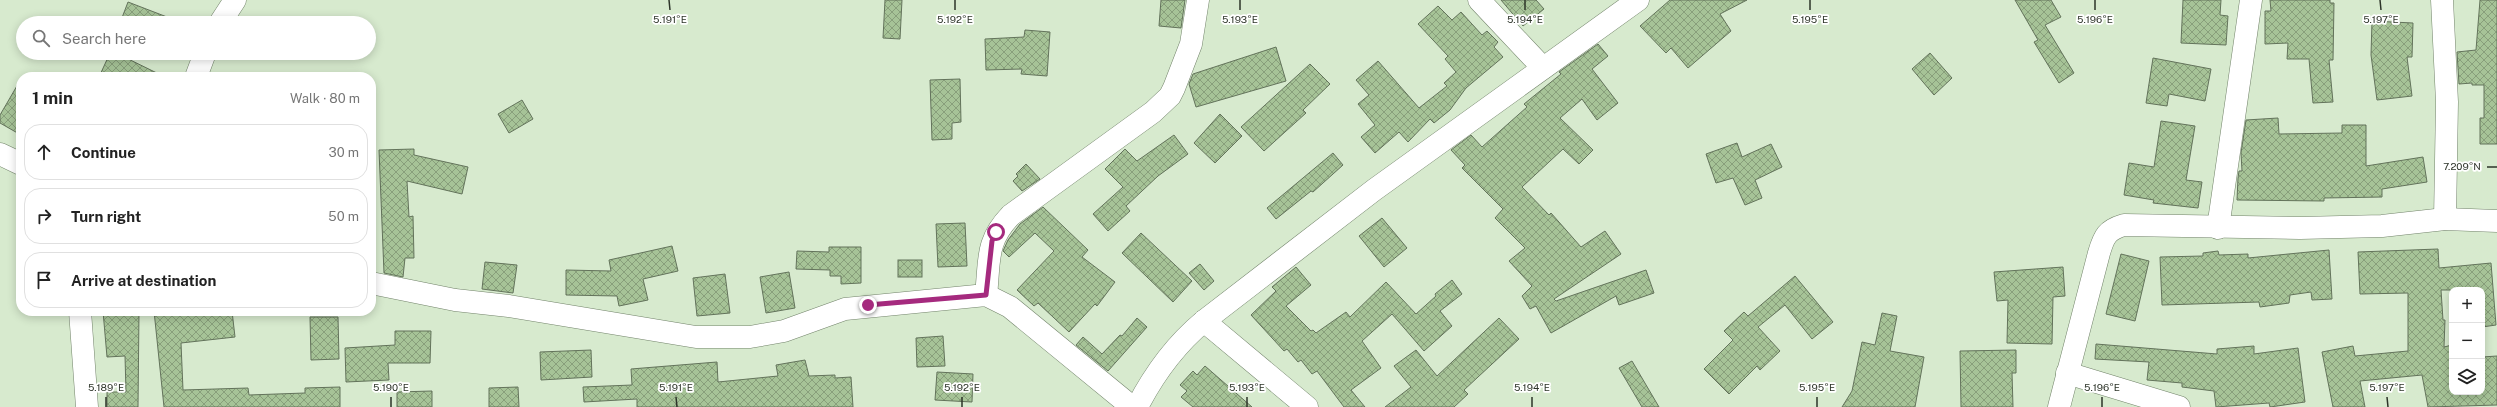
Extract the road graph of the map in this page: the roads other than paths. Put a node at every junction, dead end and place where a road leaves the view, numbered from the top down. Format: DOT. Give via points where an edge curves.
graph roads {
  1 [pos="236,0"];
  2 [pos="1198,0"];
  3 [pos="1479,0"];
  4 [pos="1638,0"];
  5 [pos="2251,0"];
  6 [pos="2442,0"];
  7 [pos="225,16"];
  8 [pos="202,60"];
  9 [pos="1543,68"];
  10 [pos="198,72"];
  11 [pos="0,154"];
  12 [pos="16,162"];
  13 [pos="2445,219"];
  14 [pos="2497,221"];
  15 [pos="2218,228"];
  16 [pos="376,284"];
  17 [pos="986,295"];
  18 [pos="80,316"];
  19 [pos="1204,321"];
  20 [pos="2067,373"];
  21 [pos="88,407"];
  22 [pos="1132,407"];
  23 [pos="1137,407"];
  24 [pos="1307,407"];
  25 [pos="2059,407"];
  26 [pos="2178,407"];
  1 -- 7 [label="street"];
  2 -- 17 [label="street" via="1191,44 1170,96 1153,112 1011,215 992,241"];
  3 -- 9 [label="street"];
  4 -- 9 [label="street"];
  5 -- 15 [label="street"];
  6 -- 13 [label="street" via="2447,102"];
  8 -- 10 [label="street"];
  9 -- 19 [label="street" via="1374,190"];
  11 -- 12 [label="street"];
  13 -- 14 [label="street"];
  13 -- 15 [label="street" via="2382,226"];
  15 -- 20 [label="street" via="2124,225 2110,229 2104,235"];
  16 -- 17 [label="street" via="455,300 509,306 696,337 750,337 784,331 845,308"];
  17 -- 22 [label="street" via="1010,307"];
  18 -- 21 [label="street"];
  19 -- 23 [label="street" via="1186,336 1166,359"];
  19 -- 24 [label="street"];
  20 -- 25 [label="street"];
  20 -- 26 [label="street"];
}
